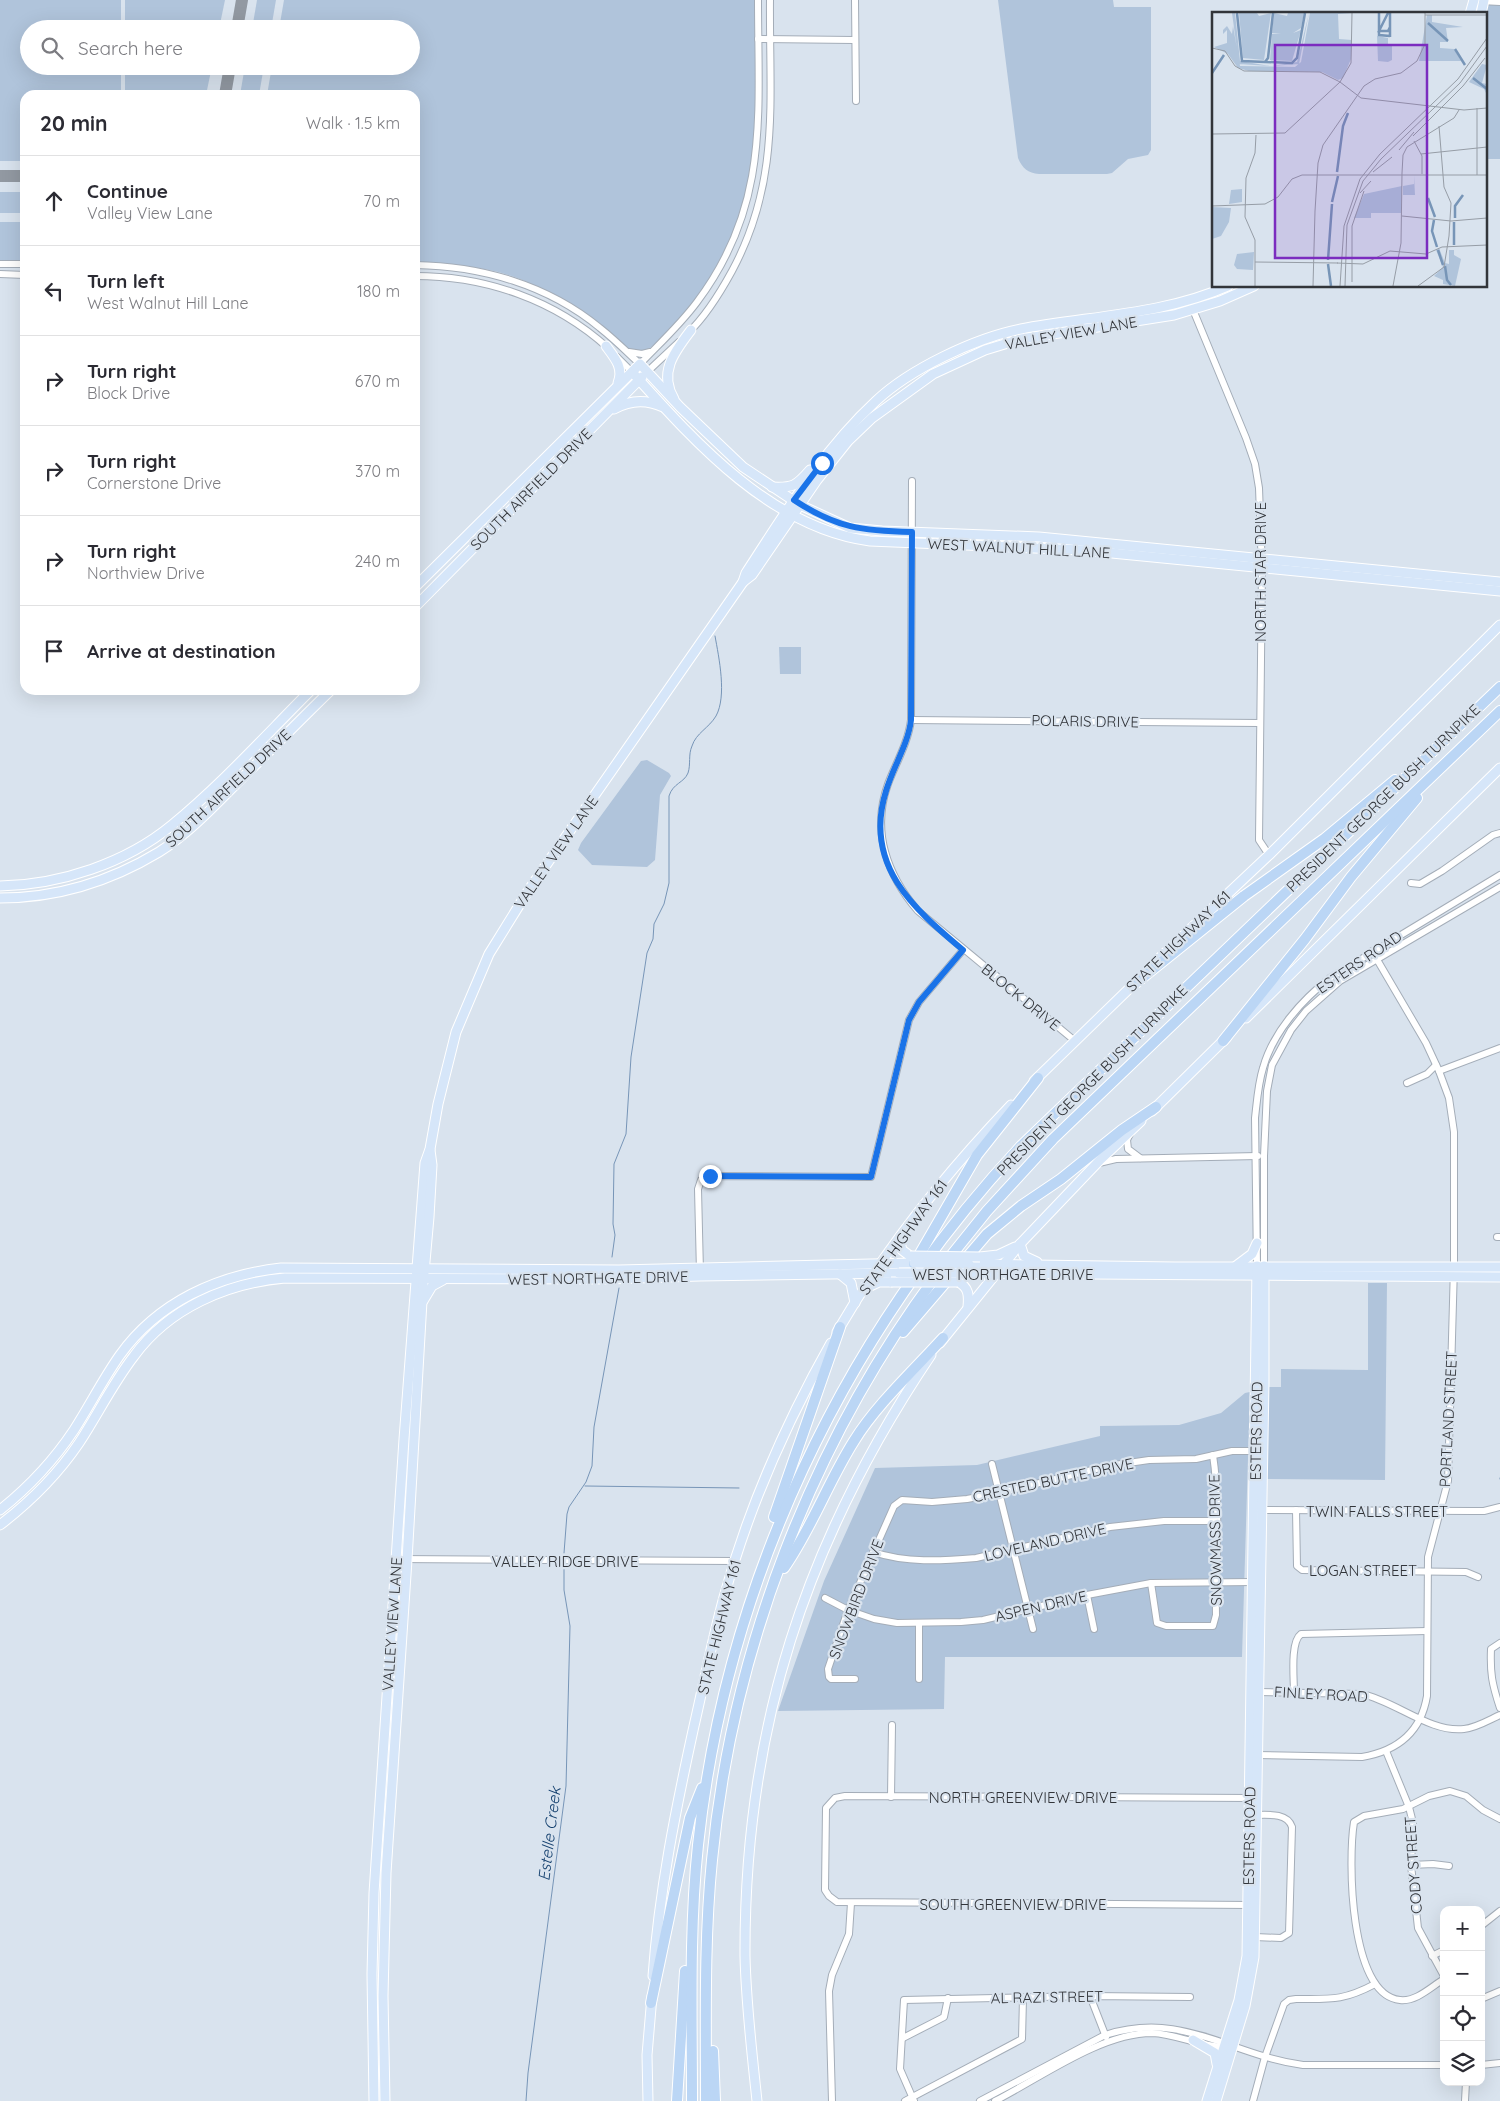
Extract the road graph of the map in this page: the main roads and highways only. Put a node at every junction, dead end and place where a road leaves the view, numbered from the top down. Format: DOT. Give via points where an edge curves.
graph roads {
  1 [pos="1222,288"];
  2 [pos="1249,288"];
  3 [pos="691,330"];
  4 [pos="606,346"];
  5 [pos="640,364"];
  6 [pos="632,372"];
  7 [pos="647,372"];
  8 [pos="639,380"];
  9 [pos="618,383"];
  10 [pos="680,407"];
  11 [pos="666,408"];
  12 [pos="605,415"];
  13 [pos="822,463"];
  14 [pos="771,487"];
  15 [pos="810,491"];
  16 [pos="797,503"];
  17 [pos="790,513"];
  18 [pos="832,520"];
  19 [pos="809,523"];
  20 [pos="784,528"];
  21 [pos="1077,545"];
  22 [pos="1160,548"];
  23 [pos="1159,558"];
  24 [pos="1443,581"];
  25 [pos="420,582"];
  26 [pos="743,582"];
  27 [pos="1500,582"];
  28 [pos="1500,591"];
  29 [pos="420,602"];
  30 [pos="1500,625"];
  31 [pos="1500,686"];
  32 [pos="306,695"];
  33 [pos="326,695"];
  34 [pos="1500,711"];
  35 [pos="1428,755"];
  36 [pos="239,762"];
  37 [pos="1500,768"];
  38 [pos="1440,769"];
  39 [pos="249,771"];
  40 [pos="0,886"];
  41 [pos="0,898"];
  42 [pos="1132,986"];
  43 [pos="1223,1041"];
  44 [pos="1038,1078"];
  45 [pos="1156,1107"];
  46 [pos="430,1150"];
  47 [pos="903,1232"];
  48 [pos="418,1239"];
  49 [pos="1257,1243"];
  50 [pos="1020,1244"];
  51 [pos="427,1252"];
  52 [pos="907,1260"];
  53 [pos="880,1263"];
  54 [pos="1004,1264"];
  55 [pos="1042,1264"];
  56 [pos="1359,1266"];
  57 [pos="1500,1267"];
  58 [pos="398,1268"];
  59 [pos="420,1268"];
  60 [pos="461,1269"];
  61 [pos="1176,1271"];
  62 [pos="1236,1271"];
  63 [pos="1261,1271"];
  64 [pos="700,1272"];
  65 [pos="873,1273"];
  66 [pos="839,1274"];
  67 [pos="995,1274"];
  68 [pos="262,1275"];
  69 [pos="558,1275"];
  70 [pos="1362,1276"];
  71 [pos="1500,1276"];
  72 [pos="386,1278"];
  73 [pos="419,1279"];
  74 [pos="445,1280"];
  75 [pos="864,1289"];
  76 [pos="1257,1296"];
  77 [pos="418,1301"];
  78 [pos="855,1303"];
  79 [pos="968,1307"];
  80 [pos="885,1320"];
  81 [pos="840,1327"];
  82 [pos="943,1338"];
  83 [pos="881,1358"];
  84 [pos="91,1403"];
  85 [pos="100,1409"];
  86 [pos="1259,1451"];
  87 [pos="0,1510"];
  88 [pos="0,1525"];
  89 [pos="775,1581"];
  90 [pos="755,1587"];
  91 [pos="384,1746"];
  92 [pos="394,1746"];
  93 [pos="708,1773"];
  94 [pos="1252,1905"];
  95 [pos="374,1906"];
  96 [pos="385,1907"];
  97 [pos="693,1910"];
  98 [pos="706,1991"];
  99 [pos="651,2003"];
  100 [pos="1193,2040"];
  101 [pos="1227,2045"];
  102 [pos="1218,2066"];
  103 [pos="374,2101"];
  104 [pos="385,2101"];
  105 [pos="648,2101"];
  106 [pos="677,2101"];
  107 [pos="692,2101"];
  108 [pos="706,2101"];
  109 [pos="715,2101"];
  110 [pos="757,2101"];
  111 [pos="1207,2101"];
  112 [pos="1216,2101"];
  1 -- 13 [label="main road, VALLEY VIEW LANE" via="1151,309 1018,329 954,352 911,375 876,401"];
  2 -- 15 [label="main road, VALLEY VIEW LANE" via="1168,316 1021,339 960,360 933,374 872,418 848,441"];
  3 -- 10 [label="main road" via="673,354 668,368 670,388"];
  4 -- 9 [label="main road" via="621,372"];
  5 -- 6 [label="main road, SOUTH AIRFIELD DRIVE"];
  5 -- 7 [label="main road, WEST WALNUT HILL LANE"];
  6 -- 8 [label="main road, WEST WALNUT HILL LANE"];
  6 -- 9 [label="main road, SOUTH AIRFIELD DRIVE"];
  7 -- 8 [label="main road, SOUTH AIRFIELD DRIVE"];
  7 -- 10 [label="main road, WEST WALNUT HILL LANE"];
  8 -- 11 [label="main road, WEST WALNUT HILL LANE"];
  8 -- 12 [label="main road, SOUTH AIRFIELD DRIVE"];
  9 -- 25 [label="main road, SOUTH AIRFIELD DRIVE"];
  10 -- 14 [label="main road, WEST WALNUT HILL LANE" via="743,467"];
  11 -- 12 [label="main road" via="646,401 636,402 619,406"];
  11 -- 17 [label="main road, WEST WALNUT HILL LANE" via="732,473"];
  12 -- 29 [label="main road, SOUTH AIRFIELD DRIVE"];
  13 -- 14 [label="main road" via="814,465 795,486"];
  13 -- 16 [label="main road, VALLEY VIEW LANE"];
  14 -- 16 [label="main road, WEST WALNUT HILL LANE"];
  15 -- 16 [label="main road, VALLEY VIEW LANE"];
  15 -- 18 [label="main road" via="813,504"];
  16 -- 17 [label="main road, VALLEY VIEW LANE"];
  16 -- 18 [label="main road, WEST WALNUT HILL LANE"];
  17 -- 19 [label="main road, WEST WALNUT HILL LANE"];
  17 -- 20 [label="main road, VALLEY VIEW LANE"];
  17 -- 26 [label="main road, VALLEY VIEW LANE" via="746,572"];
  18 -- 21 [label="main road, WEST WALNUT HILL LANE" via="850,528 1039,537"];
  19 -- 20 [label="main road" via="798,522"];
  19 -- 21 [label="main road, WEST WALNUT HILL LANE" via="850,539"];
  20 -- 26 [label="main road, VALLEY VIEW LANE" via="752,575"];
  21 -- 22 [label="main road, WEST WALNUT HILL LANE"];
  21 -- 23 [label="main road, WEST WALNUT HILL LANE"];
  22 -- 23 [label="main road"];
  22 -- 24 [label="main road, WEST WALNUT HILL LANE"];
  23 -- 24 [label="main road, WEST WALNUT HILL LANE" via="1262,569"];
  24 -- 27 [label="main road, WEST WALNUT HILL LANE"];
  24 -- 28 [label="main road, WEST WALNUT HILL LANE"];
  26 -- 46 [label="main road, VALLEY VIEW LANE" via="528,891 489,954 456,1032"];
  30 -- 42 [label="main road, STATE HIGHWAY 161"];
  31 -- 35 [label="highway, PRESIDENT GEORGE BUSH TURNPIKE"];
  32 -- 36 [label="main road, SOUTH AIRFIELD DRIVE"];
  33 -- 39 [label="main road, SOUTH AIRFIELD DRIVE"];
  34 -- 38 [label="highway, PRESIDENT GEORGE BUSH TURNPIKE"];
  35 -- 42 [label="highway"];
  35 -- 80 [label="highway, PRESIDENT GEORGE BUSH TURNPIKE" via="1027,1140 954,1223"];
  36 -- 39 [label="main road"];
  36 -- 40 [label="main road, SOUTH AIRFIELD DRIVE" via="172,825 127,853 77,874"];
  37 -- 43 [label="main road"];
  38 -- 43 [label="highway"];
  38 -- 83 [label="highway, PRESIDENT GEORGE BUSH TURNPIKE" via="1030,1162 960,1244 920,1297"];
  39 -- 41 [label="main road, SOUTH AIRFIELD DRIVE" via="181,836 135,865 81,887 33,897"];
  42 -- 44 [label="main road, STATE HIGHWAY 161"];
  43 -- 45 [label="main road"];
  44 -- 47 [label="main road, STATE HIGHWAY 161" via="980,1137"];
  44 -- 80 [label="highway" via="977,1155"];
  45 -- 50 [label="main road"];
  45 -- 83 [label="highway" via="1020,1206 987,1234"];
  46 -- 48 [label="main road, VALLEY VIEW LANE" via="425,1163"];
  46 -- 51 [label="main road, VALLEY VIEW LANE"];
  47 -- 52 [label="main road" via="900,1242"];
  47 -- 53 [label="main road, STATE HIGHWAY 161"];
  48 -- 58 [label="main road" via="411,1260"];
  48 -- 59 [label="main road, VALLEY VIEW LANE"];
  49 -- 62 [label="main road" via="1252,1254"];
  50 -- 52 [label="main road, bridge" via="998,1255"];
  50 -- 54 [label="main road"];
  50 -- 55 [label="main road" via="1024,1256"];
  51 -- 59 [label="main road, VALLEY VIEW LANE"];
  51 -- 60 [label="main road" via="436,1264"];
  52 -- 53 [label="main road, WEST NORTHGATE DRIVE"];
  52 -- 54 [label="main road, WEST NORTHGATE DRIVE, bridge"];
  53 -- 64 [label="main road, WEST NORTHGATE DRIVE"];
  53 -- 65 [label="main road, STATE HIGHWAY 161"];
  54 -- 55 [label="main road, WEST NORTHGATE DRIVE"];
  54 -- 67 [label="main road"];
  55 -- 61 [label="main road, WEST NORTHGATE DRIVE"];
  56 -- 57 [label="main road, WEST NORTHGATE DRIVE"];
  56 -- 63 [label="main road, WEST NORTHGATE DRIVE"];
  56 -- 70 [label="main road"];
  58 -- 59 [label="main road, WEST NORTHGATE DRIVE"];
  58 -- 68 [label="main road, WEST NORTHGATE DRIVE" via="282,1268"];
  59 -- 60 [label="main road, WEST NORTHGATE DRIVE"];
  59 -- 73 [label="main road, VALLEY VIEW LANE"];
  60 -- 69 [label="main road, WEST NORTHGATE DRIVE"];
  61 -- 62 [label="main road, WEST NORTHGATE DRIVE"];
  61 -- 67 [label="main road, WEST NORTHGATE DRIVE"];
  62 -- 63 [label="main road, WEST NORTHGATE DRIVE"];
  62 -- 76 [label="main road"];
  63 -- 70 [label="main road, WEST NORTHGATE DRIVE"];
  63 -- 76 [label="main road, ESTERS ROAD"];
  63 -- 86 [label="main road, ESTERS ROAD"];
  64 -- 66 [label="main road, WEST NORTHGATE DRIVE"];
  64 -- 69 [label="main road, WEST NORTHGATE DRIVE" via="643,1279"];
  65 -- 66 [label="main road, WEST NORTHGATE DRIVE"];
  65 -- 67 [label="main road, WEST NORTHGATE DRIVE, bridge"];
  65 -- 75 [label="main road, STATE HIGHWAY 161"];
  66 -- 78 [label="main road" via="852,1286"];
  67 -- 79 [label="main road"];
  68 -- 72 [label="main road, WEST NORTHGATE DRIVE"];
  68 -- 84 [label="main road" via="231,1277 202,1288 165,1310 120,1355"];
  68 -- 85 [label="main road" via="206,1297 166,1323 134,1355"];
  69 -- 74 [label="main road, WEST NORTHGATE DRIVE"];
  70 -- 71 [label="main road, WEST NORTHGATE DRIVE"];
  72 -- 73 [label="main road, WEST NORTHGATE DRIVE"];
  72 -- 77 [label="main road" via="406,1285"];
  73 -- 74 [label="main road, WEST NORTHGATE DRIVE"];
  73 -- 77 [label="main road, VALLEY VIEW LANE"];
  74 -- 77 [label="main road" via="432,1286"];
  75 -- 78 [label="main road, STATE HIGHWAY 161"];
  75 -- 79 [label="main road, bridge" via="879,1282 958,1282 966,1288"];
  76 -- 86 [label="main road, ESTERS ROAD"];
  77 -- 91 [label="main road, VALLEY VIEW LANE"];
  77 -- 92 [label="main road, VALLEY VIEW LANE" via="407,1560"];
  78 -- 81 [label="main road, STATE HIGHWAY 161"];
  79 -- 82 [label="main road"];
  80 -- 90 [label="highway, PRESIDENT GEORGE BUSH TURNPIKE" via="854,1370 805,1463"];
  81 -- 90 [label="highway" via="767,1535"];
  81 -- 99 [label="main road, STATE HIGHWAY 161" via="780,1442 734,1561 681,1786 661,1908"];
  82 -- 89 [label="highway" via="855,1439 797,1549"];
  82 -- 110 [label="main road" via="902,1399 848,1495 805,1595 779,1677 756,1790 746,1911 746,1984"];
  83 -- 89 [label="highway, PRESIDENT GEORGE BUSH TURNPIKE" via="820,1469"];
  84 -- 85 [label="main road"];
  84 -- 87 [label="main road" via="48,1464"];
  85 -- 88 [label="main road" via="78,1444 45,1485"];
  86 -- 94 [label="main road, ESTERS ROAD"];
  89 -- 98 [label="highway, PRESIDENT GEORGE BUSH TURNPIKE" via="746,1673 722,1790 709,1896"];
  90 -- 93 [label="highway, PRESIDENT GEORGE BUSH TURNPIKE" via="729,1674"];
  91 -- 92 [label="main road"];
  91 -- 95 [label="main road, VALLEY VIEW LANE"];
  92 -- 96 [label="main road, VALLEY VIEW LANE"];
  93 -- 97 [label="highway, PRESIDENT GEORGE BUSH TURNPIKE"];
  93 -- 99 [label="highway" via="690,1818"];
  94 -- 101 [label="main road, ESTERS ROAD" via="1245,1977"];
  94 -- 101 [label="main road, ESTERS ROAD" via="1255,1938 1251,1980"];
  95 -- 96 [label="main road"];
  95 -- 103 [label="main road, VALLEY VIEW LANE"];
  96 -- 104 [label="main road, VALLEY VIEW LANE"];
  97 -- 106 [label="highway" via="686,1960"];
  97 -- 107 [label="highway, PRESIDENT GEORGE BUSH TURNPIKE"];
  98 -- 108 [label="highway, PRESIDENT GEORGE BUSH TURNPIKE"];
  98 -- 109 [label="highway"];
  99 -- 105 [label="main road, STATE HIGHWAY 161"];
  100 -- 102 [label="main road" via="1215,2053"];
  101 -- 102 [label="main road, ESTERS ROAD"];
  101 -- 112 [label="main road, ESTERS ROAD"];
  102 -- 111 [label="main road, ESTERS ROAD"];
}
